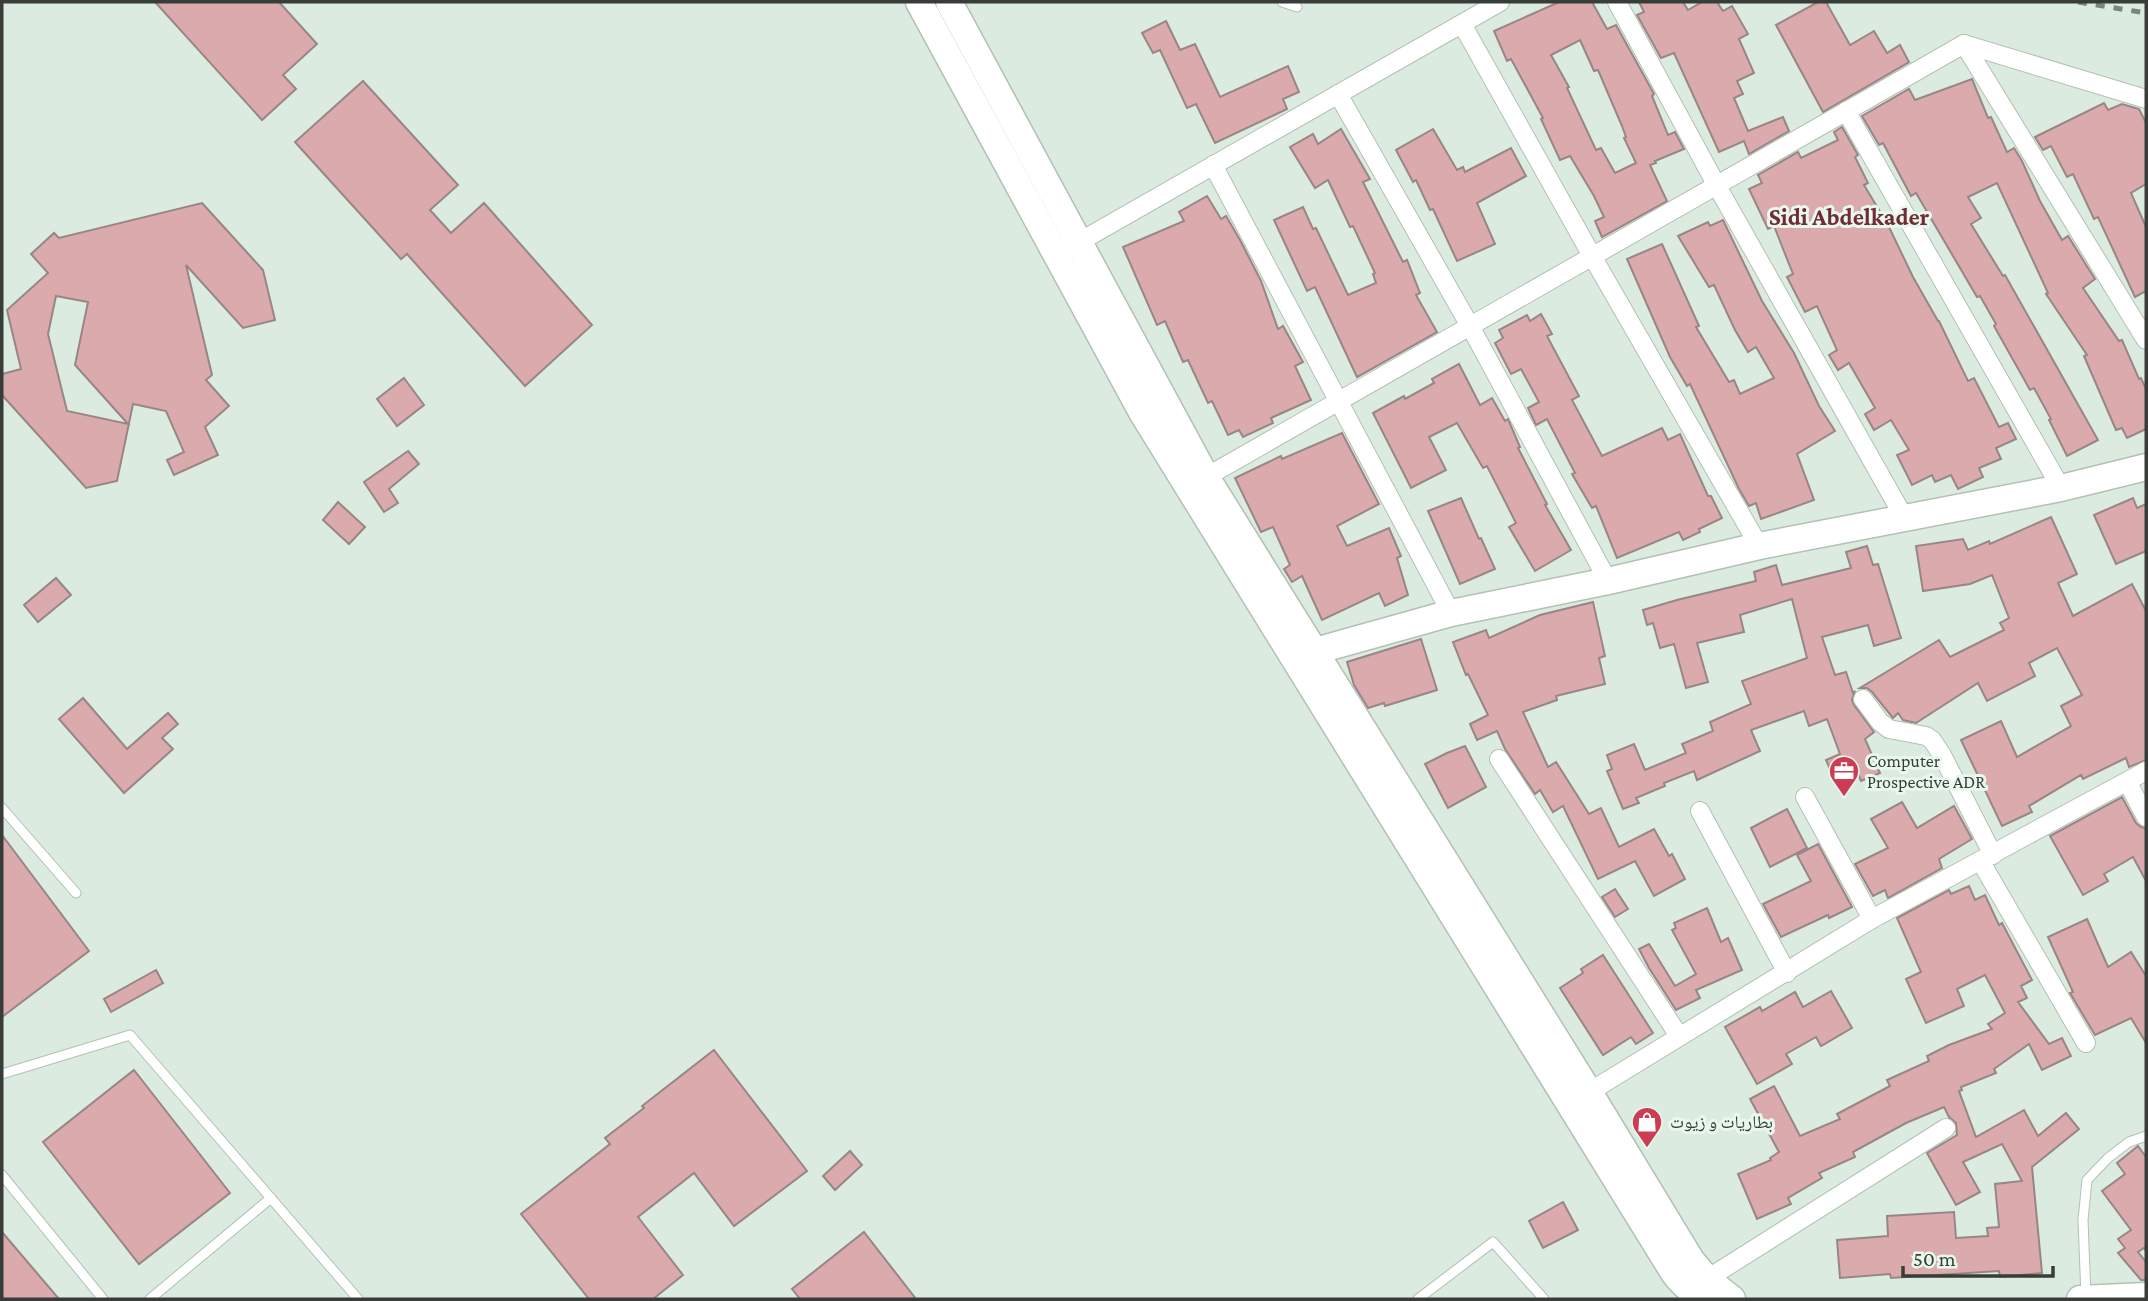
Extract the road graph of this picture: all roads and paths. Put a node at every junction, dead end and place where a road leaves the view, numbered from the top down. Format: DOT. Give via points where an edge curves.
graph roads {
  1 [pos="919,2"];
  2 [pos="949,2"];
  3 [pos="1282,2"];
  4 [pos="1500,2"];
  5 [pos="1617,2"];
  6 [pos="1297,7"];
  7 [pos="1462,24"];
  8 [pos="1964,44"];
  9 [pos="1338,94"];
  10 [pos="2146,98"];
  11 [pos="1846,111"];
  12 [pos="1213,165"];
  13 [pos="1717,186"];
  14 [pos="1068,248"];
  15 [pos="1592,256"];
  16 [pos="1470,326"];
  17 [pos="2146,340"];
  18 [pos="1339,401"];
  19 [pos="2146,467"];
  20 [pos="1206,477"];
  21 [pos="2061,488"];
  22 [pos="1905,519"];
  23 [pos="1759,546"];
  24 [pos="1608,581"];
  25 [pos="1451,613"];
  26 [pos="1304,654"];
  27 [pos="1863,699"];
  28 [pos="1499,759"];
  29 [pos="2146,771"];
  30 [pos="2127,783"];
  31 [pos="1805,797"];
  32 [pos="2,808"];
  33 [pos="1700,811"];
  34 [pos="2146,817"];
  35 [pos="1987,858"];
  36 [pos="76,893"];
  37 [pos="1872,919"];
  38 [pos="1787,973"];
  39 [pos="1679,1036"];
  40 [pos="2086,1043"];
  41 [pos="2,1074"];
  42 [pos="1579,1098"];
  43 [pos="1946,1128"];
  44 [pos="2146,1136"];
  45 [pos="2,1175"];
  46 [pos="271,1198"];
  47 [pos="1706,1289"];
  48 [pos="2146,1296"];
  49 [pos="103,1299"];
  50 [pos="150,1299"];
  51 [pos="358,1299"];
  52 [pos="1418,1299"];
  53 [pos="1544,1299"];
  54 [pos="1732,1299"];
  55 [pos="2080,1299"];
  56 [pos="2086,1299"];
  1 -- 14 [label="main road"];
  2 -- 14 [label="main road"];
  3 -- 6 [label="lane"];
  4 -- 7 [label="street"];
  5 -- 13 [label="street"];
  7 -- 9 [label="street"];
  7 -- 15 [label="street"];
  8 -- 10 [label="street"];
  8 -- 11 [label="street"];
  8 -- 17 [label="street"];
  9 -- 12 [label="street"];
  9 -- 16 [label="street"];
  11 -- 13 [label="street"];
  11 -- 21 [label="street"];
  12 -- 14 [label="street"];
  12 -- 18 [label="street"];
  13 -- 15 [label="street"];
  13 -- 22 [label="street"];
  14 -- 20 [label="main road"];
  14 -- 26 [label="main road" via="1143,414"];
  15 -- 16 [label="street"];
  15 -- 23 [label="street"];
  16 -- 18 [label="street"];
  16 -- 24 [label="street"];
  18 -- 20 [label="street"];
  18 -- 25 [label="street"];
  19 -- 21 [label="main road"];
  20 -- 26 [label="main road"];
  21 -- 22 [label="main road"];
  22 -- 23 [label="main road"];
  23 -- 24 [label="main road"];
  24 -- 25 [label="main road"];
  25 -- 26 [label="main road"];
  26 -- 42 [label="main road"];
  27 -- 35 [label="street" via="1889,729 1932,740"];
  28 -- 39 [label="street"];
  29 -- 30 [label="street"];
  30 -- 34 [label="street"];
  30 -- 35 [label="street"];
  31 -- 37 [label="street"];
  32 -- 36 [label="lane"];
  33 -- 38 [label="street"];
  35 -- 37 [label="street"];
  35 -- 40 [label="street"];
  37 -- 38 [label="street"];
  38 -- 39 [label="street"];
  39 -- 42 [label="street"];
  41 -- 46 [label="lane" via="130,1035"];
  42 -- 47 [label="main road" via="1674,1273 1695,1294"];
  43 -- 47 [label="street"];
  44 -- 56 [label="lane" via="2108,1158 2087,1180 2083,1220"];
  45 -- 49 [label="lane"];
  46 -- 50 [label="lane"];
  46 -- 51 [label="lane"];
  47 -- 54 [label="main road"];
  48 -- 56 [label="main road"];
  52 -- 53 [label="lane" via="1493,1242"];
  55 -- 56 [label="main road"];
}
